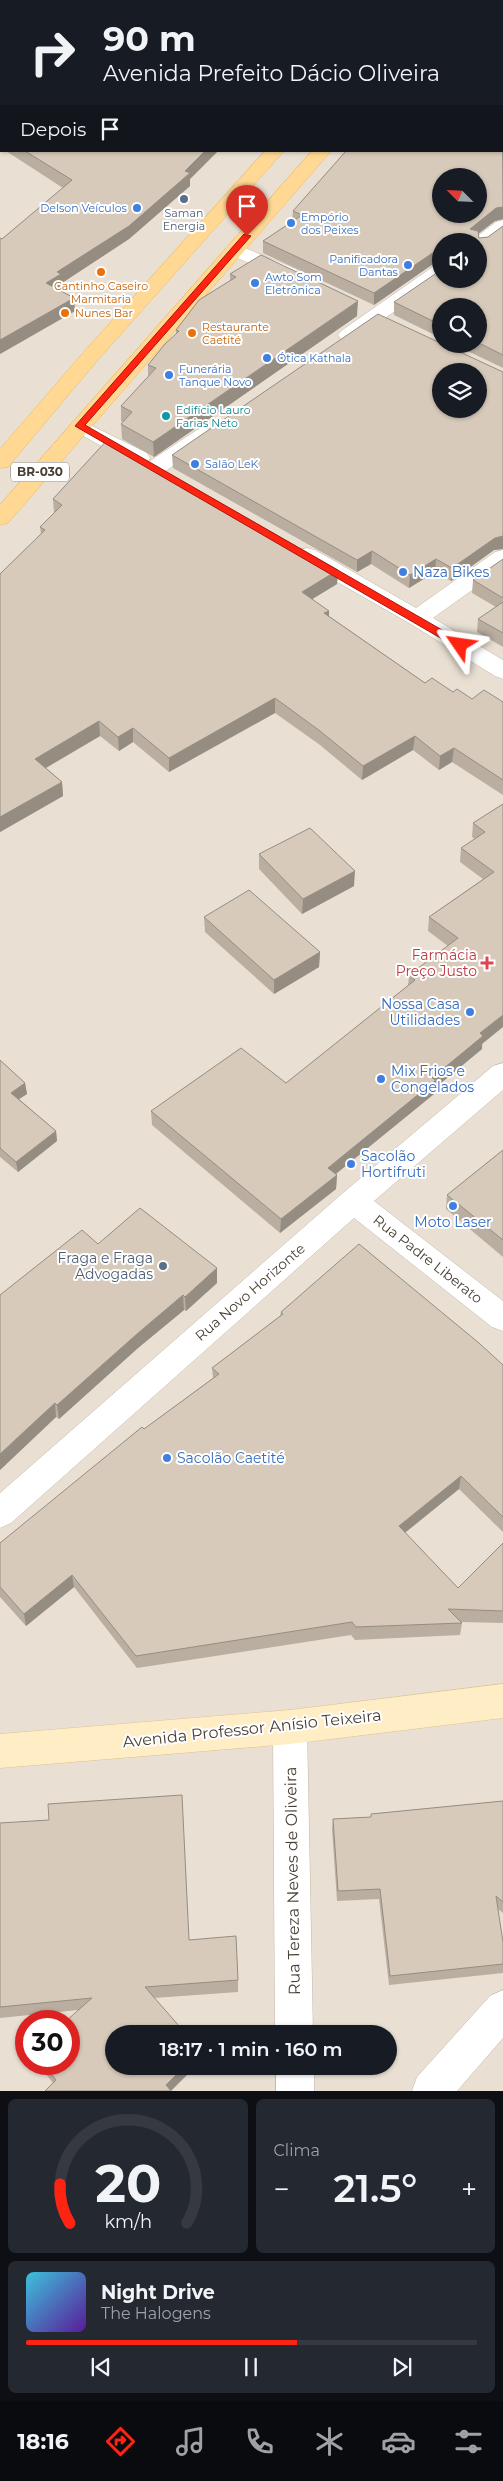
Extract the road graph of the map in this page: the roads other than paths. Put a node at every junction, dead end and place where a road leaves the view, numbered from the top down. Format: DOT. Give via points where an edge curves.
graph roads {
  1 [pos="274,152"];
  2 [pos="321,152"];
  3 [pos="503,226"];
  4 [pos="487,237"];
  5 [pos="235,250"];
  6 [pos="432,276"];
  7 [pos="306,281"];
  8 [pos="336,344"];
  9 [pos="221,422"];
  10 [pos="80,426"];
  11 [pos="0,462"];
  12 [pos="0,518"];
  13 [pos="290,545"];
  14 [pos="503,557"];
  15 [pos="417,618"];
  16 [pos="503,671"];
  17 [pos="503,1074"];
  18 [pos="353,1201"];
  19 [pos="503,1318"];
  20 [pos="0,1513"];
  21 [pos="503,1701"];
  22 [pos="290,1727"];
  23 [pos="0,1751"];
  24 [pos="503,2009"];
  25 [pos="294,2025"];
  26 [pos="294,2075"];
  27 [pos="295,2091"];
  28 [pos="431,2091"];
  1 -- 11 [label="main road, BR-030"];
  2 -- 5 [label="main road, BR-030"];
  3 -- 4 [label="street"];
  5 -- 7 [label="street"];
  5 -- 10 [label="main road, BR-030"];
  6 -- 8 [label="street"];
  9 -- 10 [label="street" via="164,472"];
  10 -- 12 [label="main road, BR-030"];
  13 -- 15 [label="street"];
  14 -- 15 [label="street"];
  15 -- 16 [label="street"];
  17 -- 18 [label="street, Rua Novo Horizonte"];
  18 -- 19 [label="street, Rua Padre Liberato"];
  18 -- 20 [label="street, Rua Novo Horizonte"];
  21 -- 22 [label="main road, Avenida Professor Anísio Teixeira"];
  22 -- 23 [label="main road, Avenida Professor Anísio Teixeira"];
  22 -- 25 [label="street, Rua Tereza Neves de Oliveira"];
  24 -- 28 [label="street"];
  26 -- 27 [label="street"];
}
